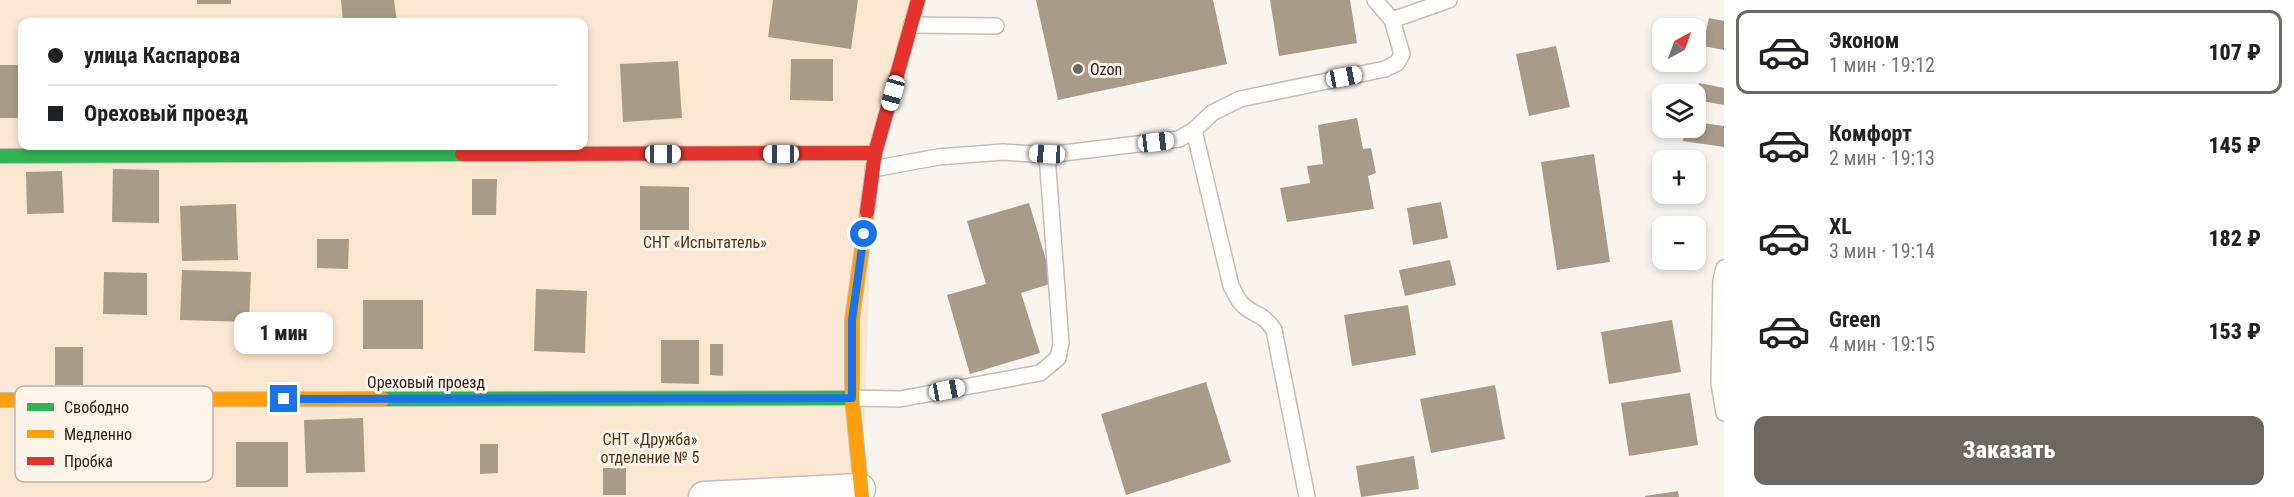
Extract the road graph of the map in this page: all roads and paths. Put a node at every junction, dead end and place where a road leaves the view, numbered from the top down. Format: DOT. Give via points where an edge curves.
graph roads {
  1 [pos="918,0"];
  2 [pos="1375,0"];
  3 [pos="1449,0"];
  4 [pos="1392,20"];
  5 [pos="911,25"];
  6 [pos="996,26"];
  7 [pos="1194,130"];
  8 [pos="875,153"];
  9 [pos="1047,154"];
  10 [pos="0,156"];
  11 [pos="873,169"];
  12 [pos="1724,268"];
  13 [pos="852,398"];
  14 [pos="0,400"];
  15 [pos="15,400"];
  16 [pos="213,400"];
  17 [pos="1724,413"];
  18 [pos="861,493"];
  19 [pos="704,497"];
  20 [pos="1307,497"];
  1 -- 5 [label="street"];
  2 -- 4 [label="lane"];
  3 -- 4 [label="lane"];
  4 -- 7 [label="lane" via="1401,54 1397,63 1385,69 1239,99 1212,113"];
  5 -- 6 [label="lane"];
  5 -- 8 [label="street"];
  7 -- 9 [label="lane" via="1179,139"];
  7 -- 20 [label="lane" via="1231,286 1246,308 1267,319 1274,330"];
  8 -- 10 [label="street"];
  8 -- 11 [label="street"];
  9 -- 11 [label="lane" via="1003,152 938,157"];
  9 -- 13 [label="lane" via="1061,343 1058,358 1040,373 900,399"];
  11 -- 13 [label="street" via="852,320"];
  12 -- 17 [label="lane" via="1719,383"];
  13 -- 16 [label="street, Ореховый проезд"];
  13 -- 18 [label="street"];
  14 -- 15 [label="street, Ореховый проезд"];
  18 -- 19 [label="street"];
}
